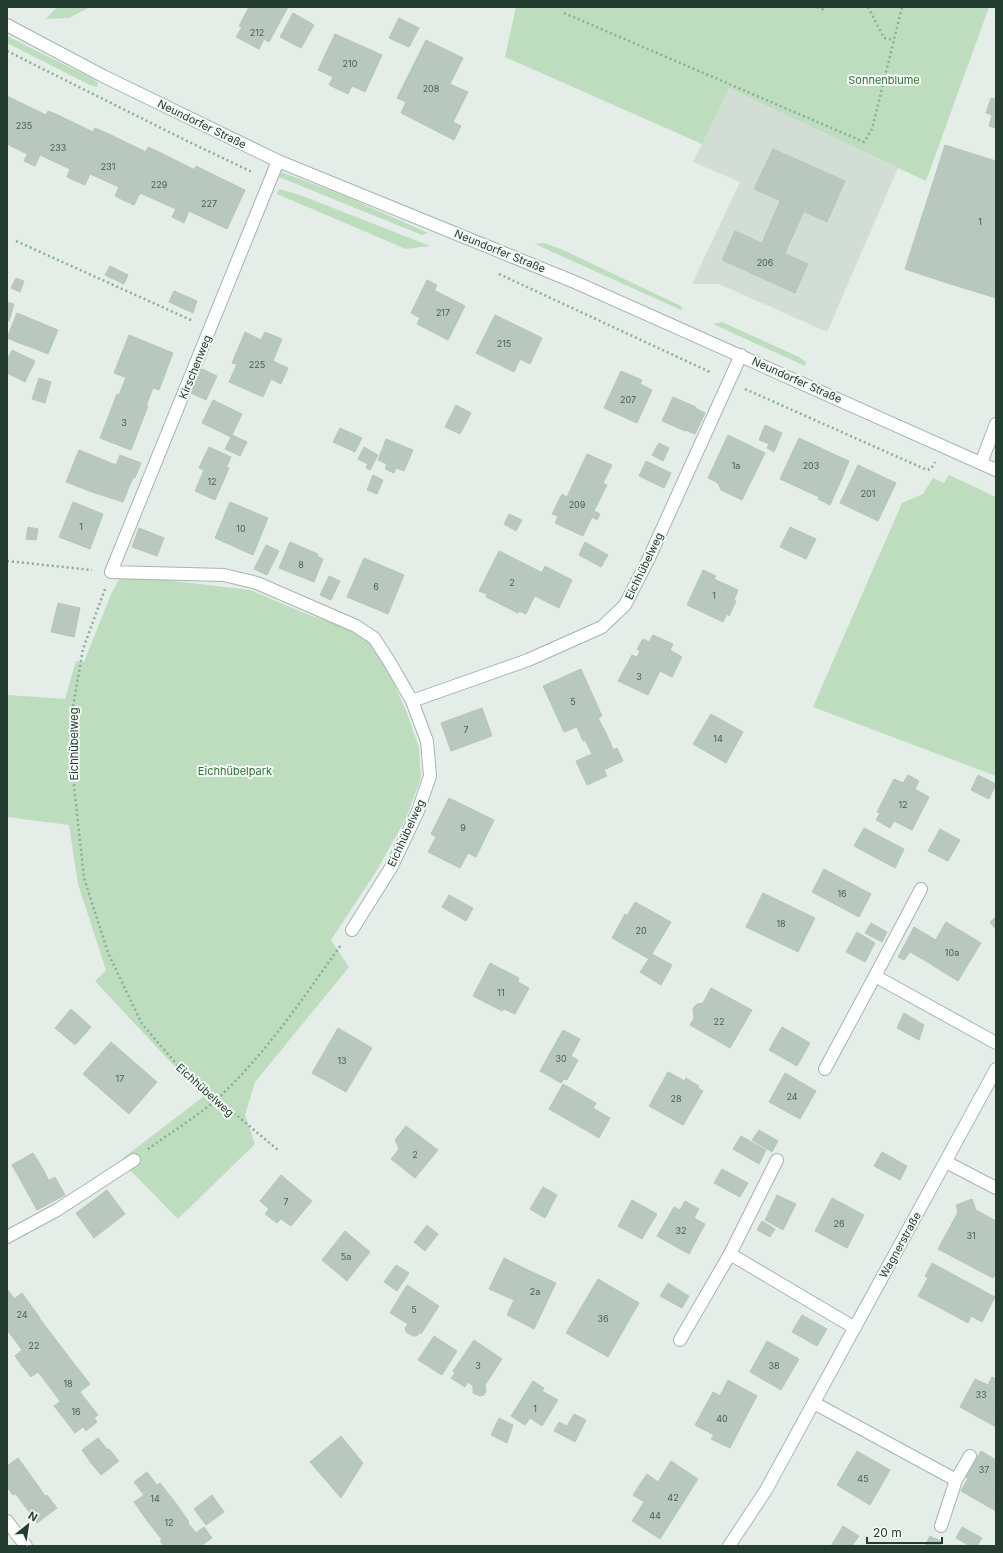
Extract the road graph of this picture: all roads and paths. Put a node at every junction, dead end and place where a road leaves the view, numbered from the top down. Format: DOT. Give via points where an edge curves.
graph roads {
  1 [pos="816,7"];
  2 [pos="825,7"];
  3 [pos="868,7"];
  4 [pos="902,7"];
  5 [pos="564,13"];
  6 [pos="7,25"];
  7 [pos="894,40"];
  8 [pos="278,162"];
  9 [pos="16,241"];
  10 [pos="210,329"];
  11 [pos="741,355"];
  12 [pos="729,382"];
  13 [pos="996,424"];
  14 [pos="936,461"];
  15 [pos="981,463"];
  16 [pos="996,470"];
  17 [pos="7,561"];
  18 [pos="111,572"];
  19 [pos="412,701"];
  20 [pos="921,889"];
  21 [pos="352,930"];
  22 [pos="875,976"];
  23 [pos="996,1043"];
  24 [pos="825,1069"];
  25 [pos="996,1069"];
  26 [pos="216,1099"];
  27 [pos="278,1150"];
  28 [pos="134,1160"];
  29 [pos="777,1160"];
  30 [pos="946,1162"];
  31 [pos="996,1188"];
  32 [pos="7,1237"];
  33 [pos="730,1254"];
  34 [pos="854,1328"];
  35 [pos="680,1340"];
  36 [pos="814,1403"];
  37 [pos="970,1456"];
  38 [pos="956,1480"];
  39 [pos="7,1521"];
  40 [pos="941,1526"];
  41 [pos="26,1546"];
  42 [pos="729,1546"];
  1 -- 2 [label="path"];
  3 -- 7 [label="path" via="884,38"];
  4 -- 7 [label="path"];
  5 -- 7 [label="path" via="864,142 872,128"];
  6 -- 8 [label="street, Neundorfer Straße" via="103,76"];
  8 -- 10 [label="street, Kirschenweg"];
  8 -- 11 [label="street, Neundorfer Straße" via="577,283"];
  9 -- 10 [label="path"];
  10 -- 18 [label="street, Kirschenweg"];
  11 -- 12 [label="street, Eichhübelweg"];
  11 -- 15 [label="street, Neundorfer Straße"];
  12 -- 14 [label="path" via="928,470"];
  12 -- 19 [label="street, Eichhübelweg" via="625,605 602,627 528,660"];
  13 -- 15 [label="street"];
  15 -- 16 [label="street, Neundorfer Straße"];
  17 -- 18 [label="path"];
  18 -- 19 [label="street, Eichhübelweg" via="224,575 257,583 307,604 356,626 374,638"];
  18 -- 26 [label="path, Eichhübelweg" via="83,649 72,714 74,786 84,878 108,953 142,1024 180,1068"];
  19 -- 21 [label="street, Eichhübelweg" via="427,742 430,776 418,811 392,866"];
  20 -- 22 [label="street"];
  21 -- 26 [label="path" via="275,1036"];
  22 -- 23 [label="street"];
  22 -- 24 [label="street"];
  25 -- 30 [label="street, Wagnerstraße"];
  26 -- 27 [label="path, Eichhübelweg"];
  26 -- 28 [label="path"];
  28 -- 32 [label="street" via="57,1210"];
  29 -- 33 [label="street"];
  30 -- 31 [label="street"];
  30 -- 34 [label="street, Wagnerstraße"];
  33 -- 34 [label="street"];
  33 -- 35 [label="street"];
  34 -- 36 [label="street, Wagnerstraße"];
  36 -- 38 [label="street"];
  36 -- 42 [label="street, Wagnerstraße" via="766,1490"];
  37 -- 38 [label="street"];
  38 -- 40 [label="street"];
  39 -- 41 [label="street"];
}
